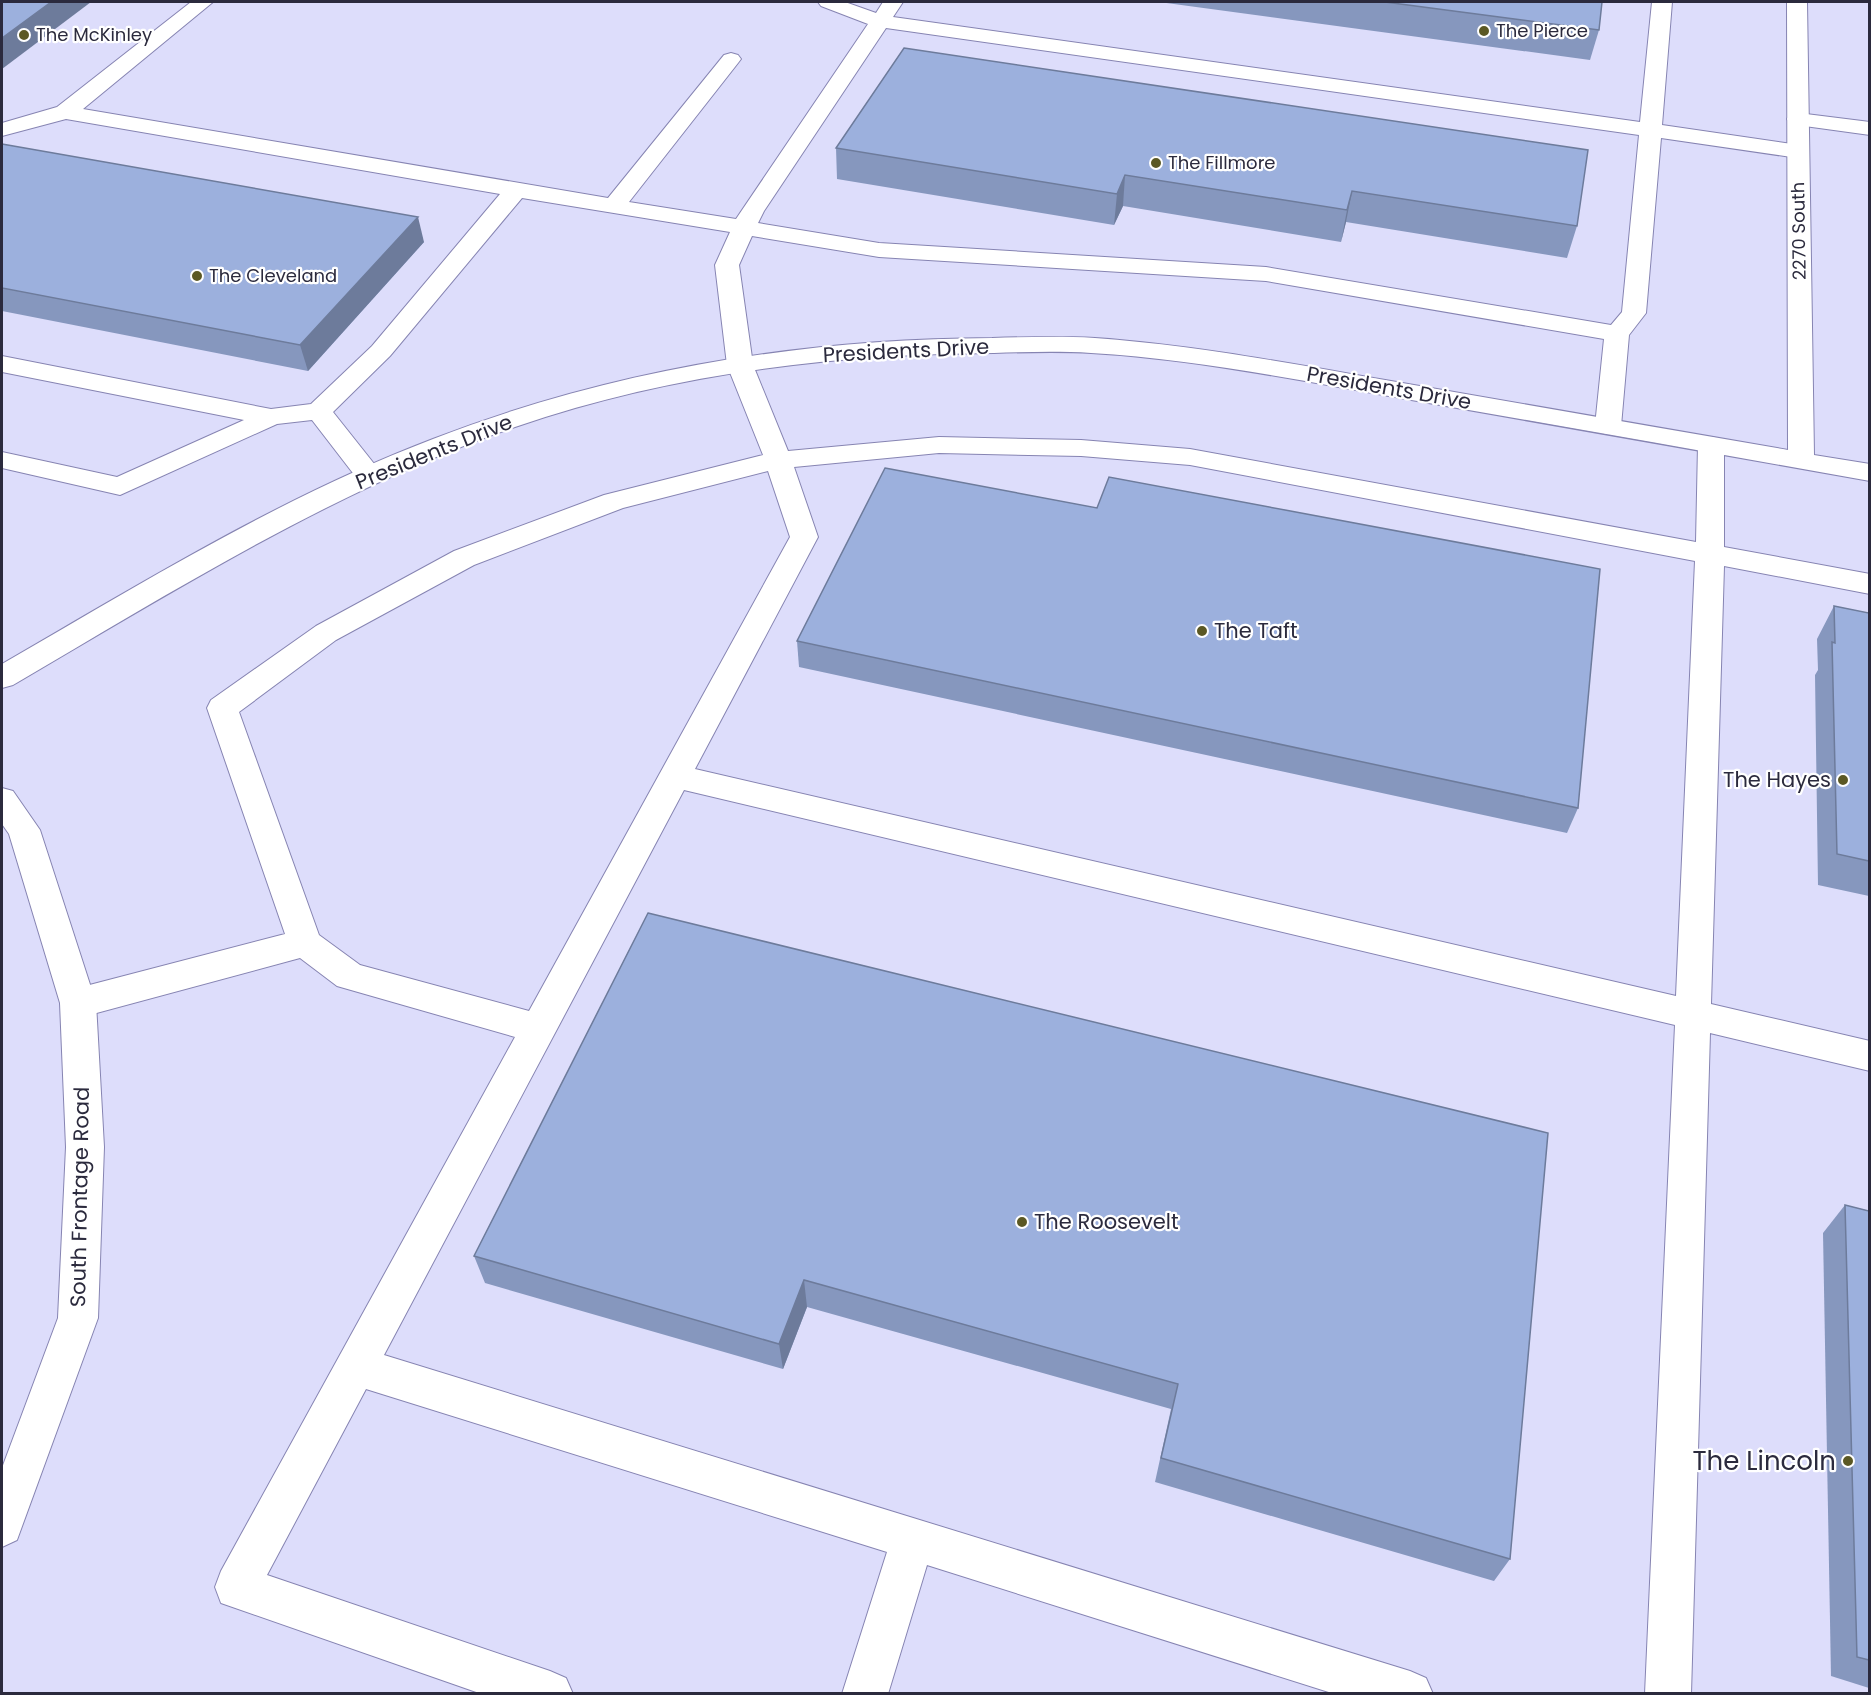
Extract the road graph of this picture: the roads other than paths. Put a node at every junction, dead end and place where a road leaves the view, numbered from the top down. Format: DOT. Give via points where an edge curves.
graph roads {
  1 [pos="203,2"];
  2 [pos="828,2"];
  3 [pos="893,2"];
  4 [pos="1662,2"];
  5 [pos="1797,2"];
  6 [pos="880,21"];
  7 [pos="730,59"];
  8 [pos="65,112"];
  9 [pos="1798,119"];
  10 [pos="1869,129"];
  11 [pos="2,130"];
  12 [pos="1650,130"];
  13 [pos="1798,151"];
  14 [pos="516,190"];
  15 [pos="615,205"];
  16 [pos="745,226"];
  17 [pos="1617,334"];
  18 [pos="2,364"];
  19 [pos="740,365"];
  20 [pos="319,411"];
  21 [pos="271,417"];
  22 [pos="1608,426"];
  23 [pos="1711,445"];
  24 [pos="2,460"];
  25 [pos="778,460"];
  26 [pos="1801,461"];
  27 [pos="1869,473"];
  28 [pos="369,475"];
  29 [pos="1710,554"];
  30 [pos="1869,584"];
  31 [pos="2,677"];
  32 [pos="675,776"];
  33 [pos="2,800"];
  34 [pos="305,943"];
  35 [pos="78,1003"];
  36 [pos="1693,1015"];
  37 [pos="537,1028"];
  38 [pos="1869,1056"];
  39 [pos="356,1366"];
  40 [pos="2,1525"];
  41 [pos="913,1538"];
  42 [pos="550,1694"];
  43 [pos="864,1694"];
  44 [pos="1410,1694"];
  45 [pos="1668,1694"];
  1 -- 8 [label="street"];
  2 -- 6 [label="street"];
  3 -- 6 [label="street"];
  4 -- 12 [label="street"];
  5 -- 9 [label="street, 2270 South"];
  6 -- 12 [label="street"];
  6 -- 16 [label="street"];
  7 -- 15 [label="street"];
  8 -- 11 [label="street"];
  8 -- 14 [label="street"];
  9 -- 10 [label="street"];
  9 -- 13 [label="street, 2270 South"];
  12 -- 13 [label="street"];
  12 -- 17 [label="street" via="1634,313"];
  13 -- 26 [label="street, 2270 South"];
  14 -- 15 [label="street"];
  14 -- 20 [label="street" via="381,351"];
  15 -- 16 [label="street"];
  16 -- 17 [label="street" via="879,250 1266,274"];
  16 -- 19 [label="street" via="727,265"];
  17 -- 22 [label="street"];
  18 -- 21 [label="street"];
  19 -- 22 [label="street, Presidents Drive" via="861,350 973,345 1095,346 1210,358"];
  19 -- 25 [label="street"];
  19 -- 28 [label="street, Presidents Drive" via="635,384 507,421"];
  20 -- 21 [label="street"];
  20 -- 28 [label="street"];
  21 -- 24 [label="street" via="120,486"];
  22 -- 23 [label="street, Presidents Drive"];
  23 -- 26 [label="street, Presidents Drive"];
  23 -- 29 [label="street"];
  25 -- 29 [label="street" via="939,445 1081,447 1190,457"];
  25 -- 32 [label="street" via="804,537"];
  25 -- 34 [label="street" via="614,501 464,558 326,633 222,708"];
  26 -- 27 [label="street, Presidents Drive"];
  28 -- 31 [label="street, Presidents Drive" via="281,518"];
  29 -- 30 [label="street"];
  29 -- 36 [label="street"];
  32 -- 36 [label="street"];
  32 -- 37 [label="street"];
  33 -- 35 [label="street, South Frontage Road" via="24,830"];
  34 -- 35 [label="street"];
  34 -- 37 [label="street" via="349,976"];
  35 -- 40 [label="street, South Frontage Road" via="85,1147 78,1318"];
  36 -- 38 [label="street"];
  36 -- 45 [label="street"];
  37 -- 39 [label="street"];
  39 -- 41 [label="street"];
  39 -- 42 [label="street" via="237,1587"];
  41 -- 43 [label="street"];
  41 -- 44 [label="street"];
}
